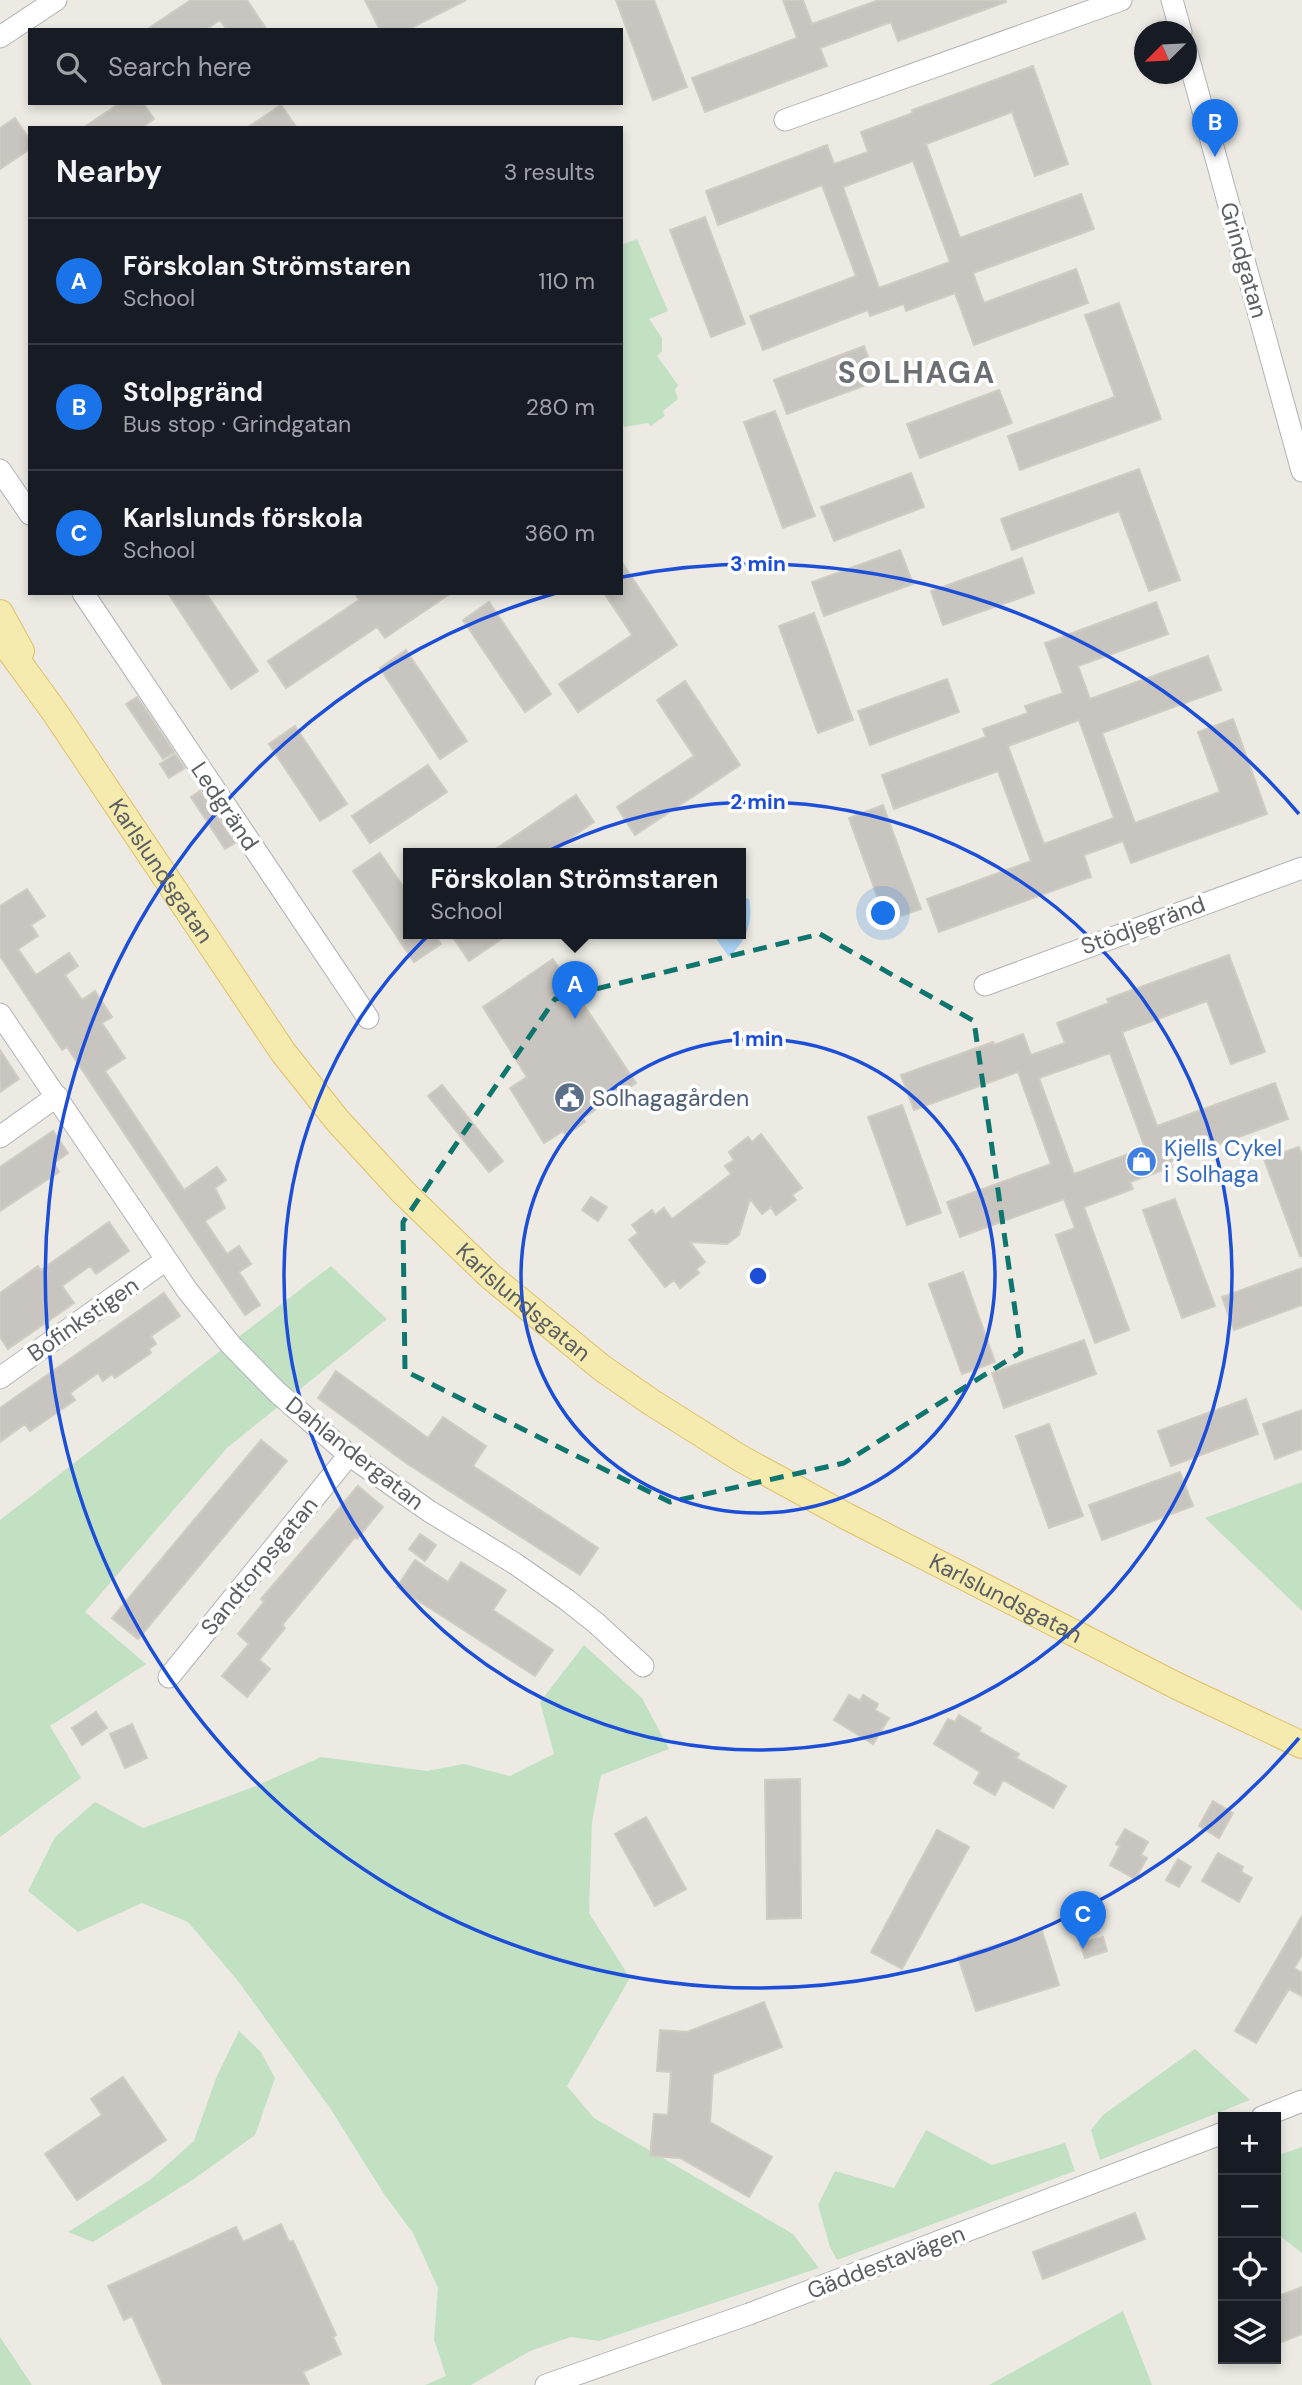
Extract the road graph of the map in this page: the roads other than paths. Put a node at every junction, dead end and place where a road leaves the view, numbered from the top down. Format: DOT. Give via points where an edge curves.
graph roads {
  1 [pos="56,0"];
  2 [pos="1121,0"];
  3 [pos="1172,0"];
  4 [pos="1178,21"];
  5 [pos="0,37"];
  6 [pos="1195,84"];
  7 [pos="785,120"];
  8 [pos="0,470"];
  9 [pos="1302,471"];
  10 [pos="28,511"];
  11 [pos="84,595"];
  12 [pos="0,613"];
  13 [pos="0,637"];
  14 [pos="54,711"];
  15 [pos="1302,868"];
  16 [pos="985,985"];
  17 [pos="0,1014"];
  18 [pos="368,1018"];
  19 [pos="57,1096"];
  20 [pos="0,1137"];
  21 [pos="166,1260"];
  22 [pos="0,1378"];
  23 [pos="349,1455"];
  24 [pos="643,1666"];
  25 [pos="169,1677"];
  26 [pos="1177,1686"];
  27 [pos="1302,1745"];
  28 [pos="1302,1765"];
  29 [pos="1302,2101"];
  30 [pos="1274,2112"];
  31 [pos="1218,2135"];
  32 [pos="546,2385"];
  1 -- 5 [label="street"];
  2 -- 7 [label="street"];
  3 -- 4 [label="street"];
  6 -- 9 [label="street, Grindgatan"];
  8 -- 10 [label="street"];
  11 -- 18 [label="street, Ledgränd"];
  12 -- 14 [label="main road, Karlslundsgatan"];
  13 -- 14 [label="main road, Karlslundsgatan"];
  14 -- 26 [label="main road, Karlslundsgatan" via="283,1052 403,1192 489,1276 602,1368 691,1428 846,1516"];
  15 -- 16 [label="street, Stödjegränd"];
  17 -- 19 [label="street, Dahlandergatan"];
  19 -- 20 [label="street"];
  19 -- 21 [label="street, Dahlandergatan"];
  21 -- 22 [label="street, Bofinkstigen"];
  21 -- 23 [label="street, Dahlandergatan" via="231,1345"];
  23 -- 24 [label="street, Dahlandergatan" via="567,1600"];
  23 -- 25 [label="street, Sandtorpsgatan"];
  26 -- 27 [label="main road, Karlslundsgatan"];
  26 -- 28 [label="main road, Karlslundsgatan"];
  29 -- 30 [label="street"];
  31 -- 32 [label="street, Gäddestavägen" via="761,2309"];
}
